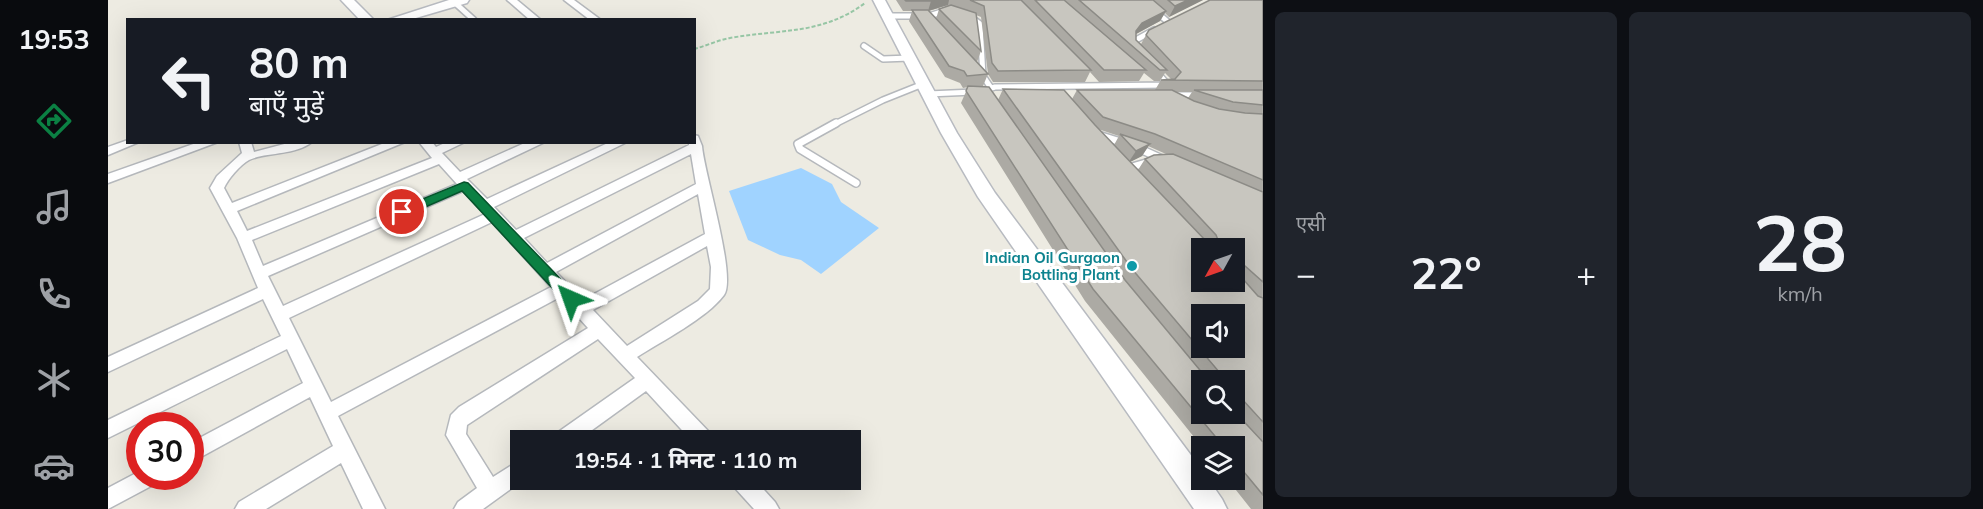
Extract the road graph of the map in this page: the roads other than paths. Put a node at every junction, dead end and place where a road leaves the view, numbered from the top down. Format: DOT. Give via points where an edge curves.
graph roads {
  1 [pos="347,0"];
  2 [pos="511,0"];
  3 [pos="568,0"];
  4 [pos="1143,0"];
  5 [pos="459,1"];
  6 [pos="878,6"];
  7 [pos="930,16"];
  8 [pos="366,18"];
  9 [pos="400,18"];
  10 [pos="472,18"];
  11 [pos="534,18"];
  12 [pos="594,18"];
  13 [pos="938,28"];
  14 [pos="864,46"];
  15 [pos="1139,54"];
  16 [pos="910,58"];
  17 [pos="1153,67"];
  18 [pos="976,68"];
  19 [pos="983,76"];
  20 [pos="1139,76"];
  21 [pos="1089,79"];
  22 [pos="1151,86"];
  23 [pos="1097,87"];
  24 [pos="925,89"];
  25 [pos="993,92"];
  26 [pos="1163,95"];
  27 [pos="1208,96"];
  28 [pos="1172,101"];
  29 [pos="1100,142"];
  30 [pos="127,144"];
  31 [pos="206,144"];
  32 [pos="300,144"];
  33 [pos="394,144"];
  34 [pos="453,144"];
  35 [pos="534,144"];
  36 [pos="617,144"];
  37 [pos="693,144"];
  38 [pos="695,144"];
  39 [pos="245,150"];
  40 [pos="108,151"];
  41 [pos="433,151"];
  42 [pos="1124,168"];
  43 [pos="1132,176"];
  44 [pos="108,179"];
  45 [pos="461,182"];
  46 [pos="856,183"];
  47 [pos="1140,184"];
  48 [pos="704,186"];
  49 [pos="229,209"];
  50 [pos="489,211"];
  51 [pos="713,236"];
  52 [pos="513,237"];
  53 [pos="244,238"];
  54 [pos="544,271"];
  55 [pos="259,274"];
  56 [pos="562,288"];
  57 [pos="268,290"];
  58 [pos="581,309"];
  59 [pos="279,315"];
  60 [pos="600,329"];
  61 [pos="291,339"];
  62 [pos="625,356"];
  63 [pos="108,365"];
  64 [pos="647,380"];
  65 [pos="314,386"];
  66 [pos="327,413"];
  67 [pos="108,429"];
  68 [pos="577,430"];
  69 [pos="695,430"];
  70 [pos="204,446"];
  71 [pos="345,450"];
  72 [pos="510,477"];
  73 [pos="126,489"];
  74 [pos="750,490"];
  75 [pos="490,491"];
  76 [pos="108,499"];
  77 [pos="246,509"];
  78 [pos="374,509"];
  79 [pos="465,509"];
  80 [pos="768,509"];
  81 [pos="1212,509"];
  1 -- 8 [label="street"];
  2 -- 11 [label="street"];
  3 -- 12 [label="street"];
  4 -- 15 [label="lane" via="1171,22 1136,40 1134,47"];
  5 -- 9 [label="street"];
  5 -- 10 [label="lane"];
  6 -- 7 [label="lane"];
  6 -- 16 [label="street"];
  7 -- 13 [label="lane"];
  7 -- 19 [label="lane" via="949,10 977,20"];
  14 -- 16 [label="lane" via="881,58"];
  16 -- 24 [label="street"];
  17 -- 22 [label="lane" via="1169,84"];
  18 -- 19 [label="lane"];
  19 -- 25 [label="lane"];
  20 -- 22 [label="lane"];
  21 -- 23 [label="lane"];
  22 -- 23 [label="lane"];
  22 -- 26 [label="lane"];
  23 -- 25 [label="lane"];
  24 -- 25 [label="lane"];
  24 -- 46 [label="lane" via="883,100 800,141 800,149"];
  24 -- 81 [label="street" via="988,197"];
  26 -- 27 [label="lane"];
  26 -- 28 [label="lane"];
  29 -- 43 [label="lane" via="1092,133 1168,161 1136,164"];
  30 -- 40 [label="street"];
  31 -- 44 [label="street"];
  32 -- 39 [label="street" via="279,151"];
  33 -- 49 [label="street"];
  34 -- 41 [label="street"];
  35 -- 45 [label="street"];
  36 -- 50 [label="street"];
  37 -- 52 [label="street"];
  38 -- 48 [label="street"];
  39 -- 49 [label="street" via="219,183"];
  41 -- 45 [label="street"];
  41 -- 53 [label="street"];
  42 -- 43 [label="lane"];
  43 -- 47 [label="lane"];
  45 -- 50 [label="street"];
  45 -- 55 [label="street"];
  48 -- 51 [label="street"];
  48 -- 54 [label="street"];
  49 -- 53 [label="street"];
  50 -- 52 [label="street"];
  50 -- 59 [label="street"];
  51 -- 58 [label="street"];
  51 -- 62 [label="street" via="719,284 712,299"];
  52 -- 54 [label="street"];
  53 -- 55 [label="street"];
  54 -- 56 [label="street"];
  55 -- 57 [label="street"];
  56 -- 58 [label="street"];
  56 -- 66 [label="street"];
  57 -- 59 [label="street"];
  57 -- 63 [label="street"];
  58 -- 60 [label="street"];
  59 -- 61 [label="street"];
  60 -- 62 [label="street"];
  60 -- 75 [label="street" via="458,421 456,435"];
  61 -- 65 [label="street"];
  61 -- 67 [label="street"];
  62 -- 64 [label="street"];
  64 -- 68 [label="street"];
  64 -- 69 [label="street"];
  65 -- 66 [label="street"];
  65 -- 70 [label="street"];
  66 -- 71 [label="street"];
  71 -- 77 [label="street"];
  71 -- 78 [label="street"];
  72 -- 75 [label="street"];
  73 -- 76 [label="street"];
  74 -- 80 [label="street"];
  75 -- 79 [label="street"];
}
